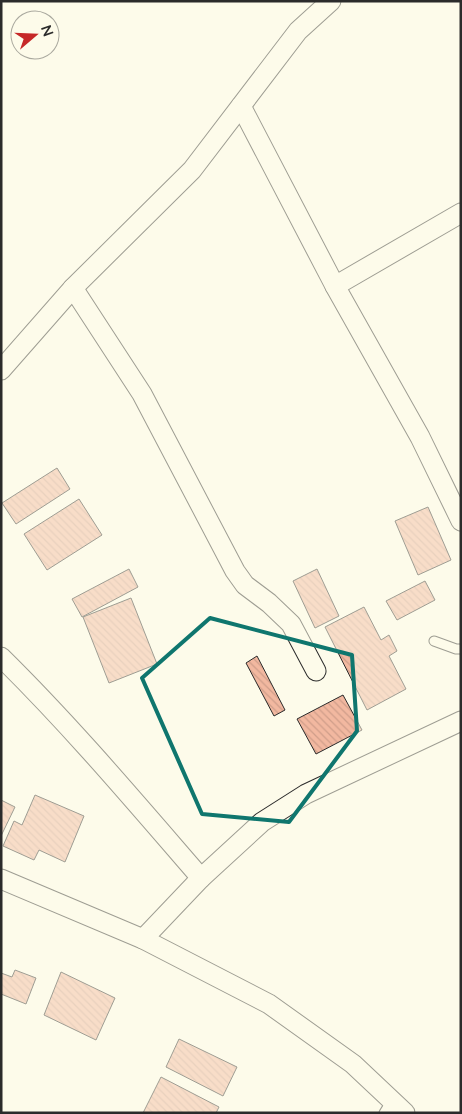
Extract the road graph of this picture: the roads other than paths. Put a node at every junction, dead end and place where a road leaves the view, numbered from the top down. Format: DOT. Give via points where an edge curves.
graph roads {
  1 [pos="331,1"];
  2 [pos="241,106"];
  3 [pos="461,213"];
  4 [pos="335,286"];
  5 [pos="73,288"];
  6 [pos="1,370"];
  7 [pos="461,521"];
  8 [pos="434,641"];
  9 [pos="461,649"];
  10 [pos="1,658"];
  11 [pos="316,672"];
  12 [pos="461,721"];
  13 [pos="201,878"];
  14 [pos="1,880"];
  15 [pos="143,940"];
  16 [pos="394,1109"];
  1 -- 2 [label="street" via="298,31"];
  2 -- 4 [label="street"];
  2 -- 5 [label="street" via="192,170"];
  3 -- 4 [label="street"];
  4 -- 7 [label="street" via="420,437"];
  5 -- 6 [label="street"];
  5 -- 11 [label="street" via="142,394 235,571 245,585 292,624"];
  8 -- 9 [label="lane"];
  10 -- 13 [label="street" via="108,771"];
  12 -- 13 [label="street" via="306,794 262,822"];
  13 -- 15 [label="street"];
  14 -- 15 [label="street"];
  15 -- 16 [label="street" via="269,1004 352,1064"];
}
